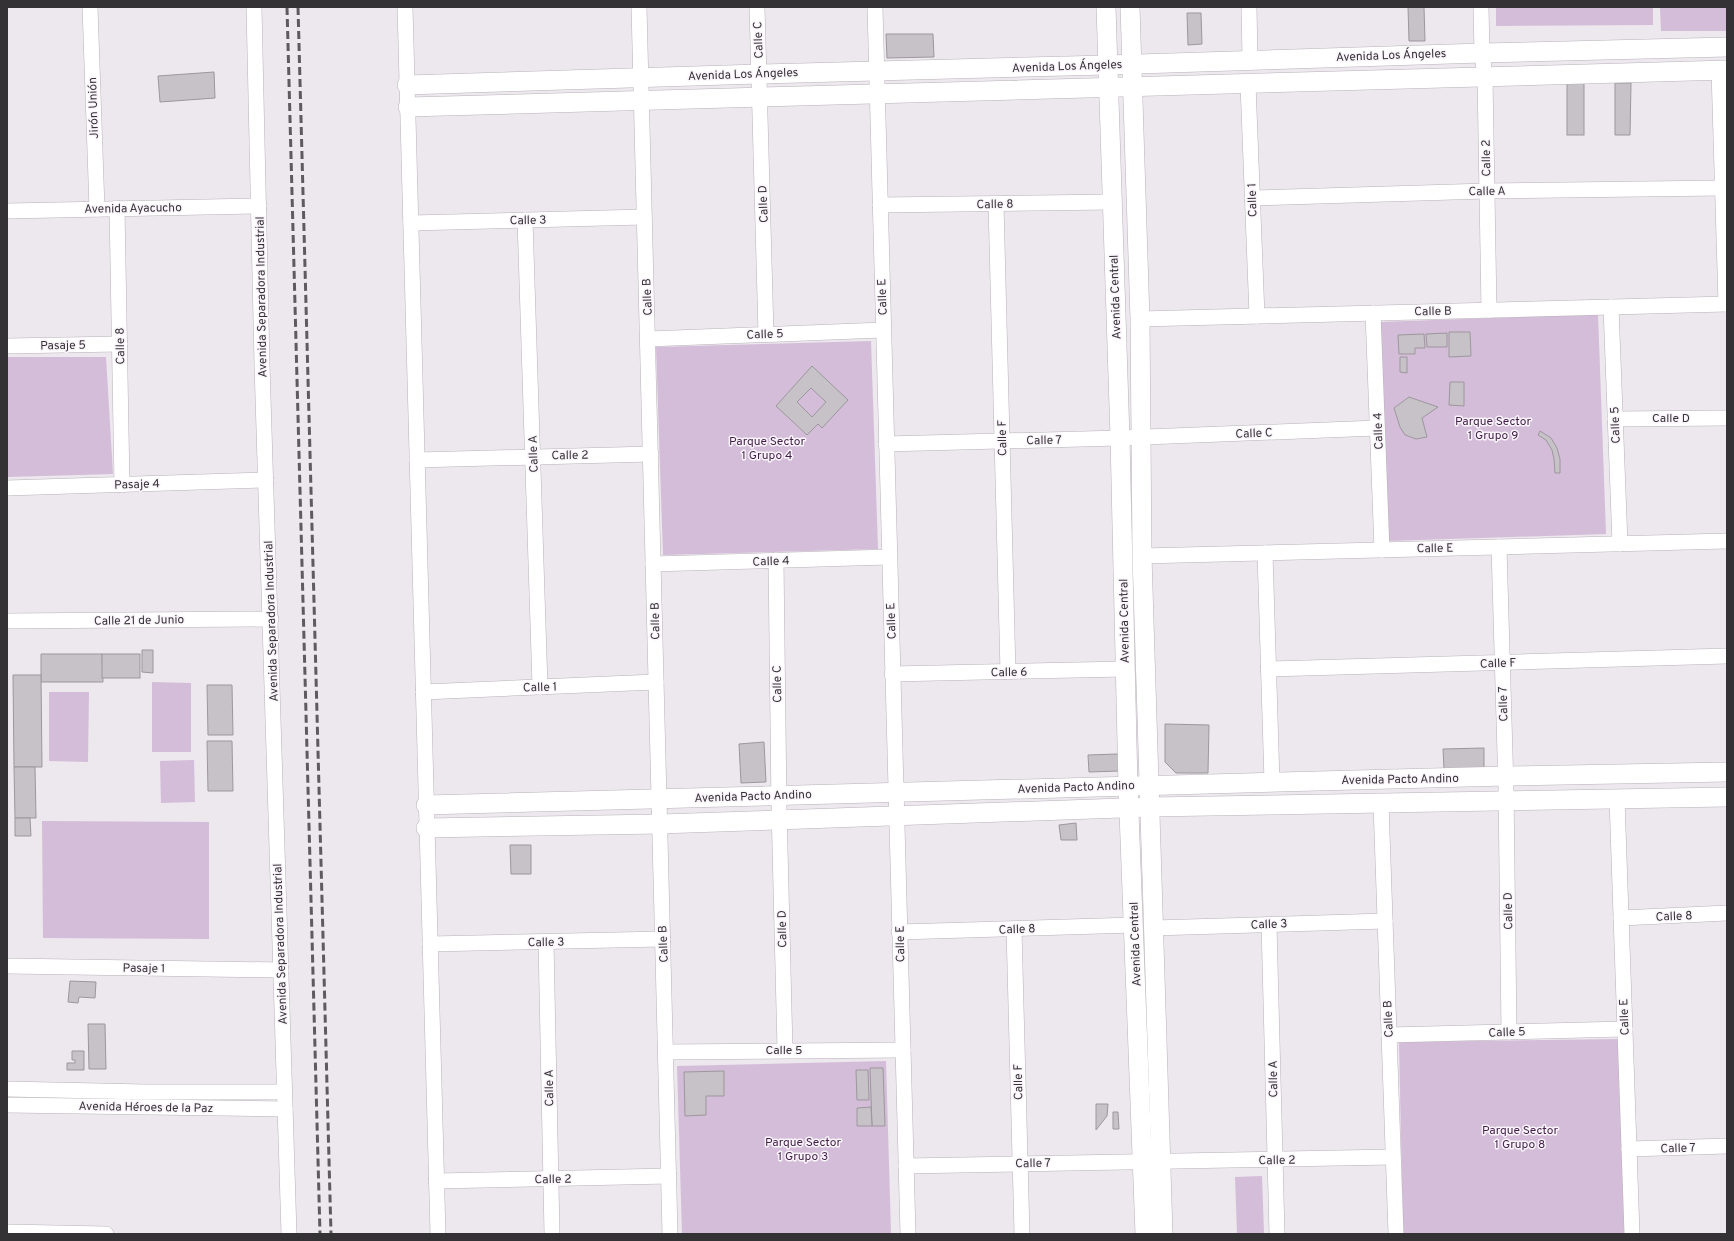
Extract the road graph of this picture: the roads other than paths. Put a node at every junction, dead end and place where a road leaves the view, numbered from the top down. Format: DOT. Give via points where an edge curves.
graph roads {
  1 [pos="90,7"];
  2 [pos="254,7"];
  3 [pos="405,7"];
  4 [pos="639,7"];
  5 [pos="757,7"];
  6 [pos="875,7"];
  7 [pos="1106,7"];
  8 [pos="1130,7"];
  9 [pos="1249,7"];
  10 [pos="1481,7"];
  11 [pos="1727,47"];
  12 [pos="1482,52"];
  13 [pos="1250,60"];
  14 [pos="1132,64"];
  15 [pos="1107,65"];
  16 [pos="1723,70"];
  17 [pos="876,71"];
  18 [pos="759,74"];
  19 [pos="1485,77"];
  20 [pos="641,78"];
  21 [pos="1248,84"];
  22 [pos="407,85"];
  23 [pos="1108,87"];
  24 [pos="1133,87"];
  25 [pos="876,94"];
  26 [pos="760,97"];
  27 [pos="642,101"];
  28 [pos="408,107"];
  29 [pos="1722,188"];
  30 [pos="1487,191"];
  31 [pos="1252,198"];
  32 [pos="1111,202"];
  33 [pos="996,204"];
  34 [pos="880,205"];
  35 [pos="259,206"];
  36 [pos="117,208"];
  37 [pos="97,209"];
  38 [pos="7,211"];
  39 [pos="644,217"];
  40 [pos="525,220"];
  41 [pos="411,223"];
  42 [pos="1726,304"];
  43 [pos="1611,307"];
  44 [pos="1488,310"];
  45 [pos="1373,313"];
  46 [pos="1257,316"];
  47 [pos="1140,319"];
  48 [pos="883,330"];
  49 [pos="766,334"];
  50 [pos="648,339"];
  51 [pos="120,344"];
  52 [pos="7,346"];
  53 [pos="1727,418"];
  54 [pos="1615,419"];
  55 [pos="1377,428"];
  56 [pos="1130,438"];
  57 [pos="1002,441"];
  58 [pos="886,444"];
  59 [pos="650,454"];
  60 [pos="533,456"];
  61 [pos="417,460"];
  62 [pos="266,480"];
  63 [pos="122,485"];
  64 [pos="7,488"];
  65 [pos="1727,541"];
  66 [pos="1620,544"];
  67 [pos="1499,547"];
  68 [pos="1382,550"];
  69 [pos="1265,553"];
  70 [pos="1142,556"];
  71 [pos="889,557"];
  72 [pos="776,560"];
  73 [pos="654,564"];
  74 [pos="271,619"];
  75 [pos="7,621"];
  76 [pos="1727,656"];
  77 [pos="1502,663"];
  78 [pos="1125,669"];
  79 [pos="1268,670"];
  80 [pos="1008,672"];
  81 [pos="892,674"];
  82 [pos="656,682"];
  83 [pos="540,687"];
  84 [pos="423,692"];
  85 [pos="1727,772"];
  86 [pos="1272,782"];
  87 [pos="1149,785"];
  88 [pos="1128,786"];
  89 [pos="1506,789"];
  90 [pos="896,792"];
  91 [pos="1727,797"];
  92 [pos="659,798"];
  93 [pos="1617,799"];
  94 [pos="1381,804"];
  95 [pos="426,805"];
  96 [pos="779,807"];
  97 [pos="1150,807"];
  98 [pos="1129,808"];
  99 [pos="896,816"];
  100 [pos="660,824"];
  101 [pos="426,828"];
  102 [pos="1727,913"];
  103 [pos="1621,918"];
  104 [pos="1385,920"];
  105 [pos="1269,924"];
  106 [pos="1134,925"];
  107 [pos="1153,928"];
  108 [pos="1014,929"];
  109 [pos="899,932"];
  110 [pos="663,939"];
  111 [pos="546,942"];
  112 [pos="430,944"];
  113 [pos="7,966"];
  114 [pos="281,970"];
  115 [pos="1625,1029"];
  116 [pos="1510,1032"];
  117 [pos="1389,1035"];
  118 [pos="785,1050"];
  119 [pos="903,1050"];
  120 [pos="666,1052"];
  121 [pos="7,1089"];
  122 [pos="145,1092"];
  123 [pos="284,1092"];
  124 [pos="7,1105"];
  125 [pos="145,1108"];
  126 [pos="285,1109"];
  127 [pos="1727,1146"];
  128 [pos="1629,1149"];
  129 [pos="1393,1157"];
  130 [pos="1275,1160"];
  131 [pos="1151,1161"];
  132 [pos="1020,1163"];
  133 [pos="906,1166"];
  134 [pos="669,1176"];
  135 [pos="551,1179"];
  136 [pos="436,1181"];
  137 [pos="7,1232"];
  138 [pos="106,1234"];
  139 [pos="289,1234"];
  140 [pos="438,1234"];
  141 [pos="552,1234"];
  142 [pos="670,1234"];
  143 [pos="908,1234"];
  144 [pos="1022,1234"];
  145 [pos="1146,1234"];
  146 [pos="1163,1234"];
  147 [pos="1277,1234"];
  148 [pos="1396,1234"];
  149 [pos="1632,1234"];
  1 -- 37 [label="street, Jirón Unión"];
  2 -- 35 [label="street, Avenida Separadora Industrial"];
  3 -- 22 [label="street"];
  4 -- 20 [label="street, Calle B"];
  5 -- 18 [label="street, Calle C"];
  6 -- 17 [label="street, Calle E"];
  7 -- 15 [label="street, Avenida Central"];
  8 -- 14 [label="street, Avenida Central"];
  9 -- 13 [label="street"];
  10 -- 12 [label="street, Calle 2"];
  11 -- 12 [label="street, Avenida Los Ángeles"];
  12 -- 13 [label="street, Avenida Los Ángeles"];
  12 -- 19 [label="street, Calle 2"];
  13 -- 14 [label="street, Avenida Los Ángeles"];
  14 -- 15 [label="street, Avenida Los Ángeles"];
  14 -- 24 [label="street, Avenida Central"];
  15 -- 17 [label="street, Avenida Los Ángeles"];
  15 -- 23 [label="street, Avenida Central"];
  16 -- 19 [label="street, Avenida Los Ángeles"];
  16 -- 29 [label="street"];
  17 -- 18 [label="street, Avenida Los Ángeles"];
  17 -- 25 [label="street, Calle E"];
  18 -- 20 [label="street, Avenida Los Ángeles"];
  18 -- 26 [label="street, Calle D"];
  19 -- 21 [label="street, Avenida Los Ángeles"];
  19 -- 30 [label="street, Calle 2"];
  20 -- 22 [label="street, Avenida Los Ángeles"];
  20 -- 27 [label="street, Calle B"];
  21 -- 24 [label="street, Avenida Los Ángeles"];
  21 -- 31 [label="street, Calle 1"];
  22 -- 28 [label="street"];
  23 -- 24 [label="street, Avenida Los Ángeles"];
  23 -- 25 [label="street, Avenida Los Ángeles"];
  23 -- 32 [label="street, Avenida Central"];
  24 -- 47 [label="street, Avenida Central"];
  25 -- 26 [label="street, Avenida Los Ángeles"];
  25 -- 34 [label="street, Calle E"];
  26 -- 27 [label="street, Avenida Los Ángeles"];
  26 -- 49 [label="street, Calle D"];
  27 -- 28 [label="street, Avenida Los Ángeles"];
  27 -- 39 [label="street, Calle B"];
  28 -- 41 [label="street"];
  29 -- 30 [label="street, Calle A"];
  29 -- 42 [label="street"];
  30 -- 31 [label="street, Calle A"];
  30 -- 44 [label="street, Calle 2"];
  31 -- 46 [label="street, Calle 1"];
  32 -- 33 [label="street, Calle 8"];
  32 -- 56 [label="street, Avenida Central"];
  33 -- 34 [label="street, Calle 8"];
  33 -- 57 [label="street, Calle F"];
  34 -- 48 [label="street, Calle E"];
  35 -- 36 [label="street, Avenida Ayacucho"];
  35 -- 62 [label="street, Avenida Separadora Industrial"];
  36 -- 37 [label="street, Avenida Ayacucho"];
  36 -- 51 [label="street, Calle 8"];
  37 -- 38 [label="street, Avenida Ayacucho"];
  39 -- 40 [label="street, Calle 3"];
  39 -- 50 [label="street, Calle B"];
  40 -- 41 [label="street, Calle 3"];
  40 -- 60 [label="street, Calle A"];
  41 -- 61 [label="street"];
  42 -- 43 [label="street, Calle B"];
  43 -- 44 [label="street, Calle B"];
  43 -- 54 [label="street, Calle 5"];
  44 -- 45 [label="street, Calle B"];
  45 -- 46 [label="street, Calle B"];
  45 -- 55 [label="street, Calle 4"];
  46 -- 47 [label="street, Calle B"];
  47 -- 56 [label="street, Avenida Central"];
  48 -- 49 [label="street, Calle 5"];
  48 -- 58 [label="street, Calle E"];
  49 -- 50 [label="street, Calle 5"];
  50 -- 59 [label="street, Calle B"];
  51 -- 52 [label="street, Pasaje 5"];
  51 -- 63 [label="street, Calle 8"];
  53 -- 54 [label="street, Calle D"];
  54 -- 66 [label="street, Calle 5"];
  55 -- 56 [label="street, Calle C"];
  55 -- 68 [label="street, Calle 4"];
  56 -- 57 [label="street, Calle 7"];
  56 -- 70 [label="street, Avenida Central"];
  56 -- 78 [label="street, Avenida Central"];
  57 -- 58 [label="street, Calle 7"];
  57 -- 80 [label="street, Calle F"];
  58 -- 71 [label="street, Calle E"];
  59 -- 60 [label="street, Calle 2"];
  59 -- 73 [label="street, Calle B"];
  60 -- 61 [label="street, Calle 2"];
  60 -- 83 [label="street, Calle A"];
  61 -- 84 [label="street"];
  62 -- 63 [label="street, Pasaje 4"];
  62 -- 74 [label="street, Avenida Separadora Industrial"];
  63 -- 64 [label="street, Pasaje 4"];
  65 -- 66 [label="street, Calle E"];
  66 -- 67 [label="street, Calle E"];
  67 -- 68 [label="street, Calle E"];
  67 -- 77 [label="street, Calle 7"];
  68 -- 69 [label="street, Calle E"];
  69 -- 70 [label="street, Calle E"];
  69 -- 79 [label="street"];
  70 -- 87 [label="street, Avenida Central"];
  71 -- 72 [label="street, Calle 4"];
  71 -- 81 [label="street, Calle E"];
  72 -- 73 [label="street, Calle 4"];
  72 -- 96 [label="street, Calle C"];
  73 -- 82 [label="street, Calle B"];
  74 -- 75 [label="street, Calle 21 de Junio"];
  74 -- 114 [label="street, Avenida Separadora Industrial"];
  76 -- 77 [label="street, Calle F"];
  77 -- 79 [label="street, Calle F"];
  77 -- 89 [label="street, Calle 7"];
  78 -- 80 [label="street, Calle 6"];
  78 -- 88 [label="street, Avenida Central"];
  79 -- 86 [label="street"];
  80 -- 81 [label="street, Calle 6"];
  81 -- 90 [label="street, Calle E"];
  82 -- 83 [label="street, Calle 1"];
  82 -- 92 [label="street, Calle B"];
  83 -- 84 [label="street, Calle 1"];
  84 -- 95 [label="street"];
  85 -- 89 [label="street, Avenida Pacto Andino"];
  86 -- 87 [label="street, Avenida Pacto Andino"];
  86 -- 89 [label="street, Avenida Pacto Andino"];
  87 -- 88 [label="street, Avenida Pacto Andino"];
  87 -- 97 [label="street, Avenida Central"];
  88 -- 90 [label="street, Avenida Pacto Andino"];
  88 -- 98 [label="street, Avenida Central"];
  89 -- 93 [label="street, Avenida Pacto Andino"];
  89 -- 94 [label="street, Avenida Pacto Andino"];
  89 -- 116 [label="street, Calle D"];
  90 -- 96 [label="street, Avenida Pacto Andino"];
  90 -- 99 [label="street, Calle E"];
  91 -- 93 [label="street, Avenida Pacto Andino"];
  92 -- 95 [label="street, Avenida Pacto Andino"];
  92 -- 96 [label="street, Avenida Pacto Andino"];
  92 -- 100 [label="street, Calle B"];
  93 -- 103 [label="street, Calle E"];
  94 -- 97 [label="street, Avenida Pacto Andino"];
  94 -- 104 [label="street, Calle B"];
  95 -- 101 [label="street"];
  96 -- 99 [label="street, Avenida Pacto Andino"];
  96 -- 100 [label="street, Avenida Pacto Andino"];
  96 -- 118 [label="street, Calle D"];
  97 -- 98 [label="street, Avenida Pacto Andino"];
  97 -- 107 [label="street, Avenida Central"];
  98 -- 99 [label="street, Avenida Pacto Andino"];
  98 -- 106 [label="street, Avenida Central"];
  99 -- 109 [label="street, Calle E"];
  100 -- 101 [label="street, Avenida Pacto Andino"];
  100 -- 110 [label="street, Calle B"];
  101 -- 112 [label="street"];
  102 -- 103 [label="street, Calle 8"];
  103 -- 115 [label="street, Calle E"];
  104 -- 105 [label="street, Calle 3"];
  104 -- 117 [label="street, Calle B"];
  105 -- 107 [label="street, Calle 3"];
  105 -- 130 [label="street, Calle A"];
  106 -- 108 [label="street, Calle 8"];
  106 -- 131 [label="street, Avenida Central"];
  107 -- 131 [label="street, Avenida Central"];
  108 -- 109 [label="street, Calle 8"];
  108 -- 132 [label="street, Calle F"];
  109 -- 119 [label="street, Calle E"];
  110 -- 111 [label="street, Calle 3"];
  110 -- 120 [label="street, Calle B"];
  111 -- 112 [label="street, Calle 3"];
  111 -- 135 [label="street, Calle A"];
  112 -- 136 [label="street"];
  113 -- 114 [label="street, Pasaje 1"];
  114 -- 123 [label="street, Avenida Separadora Industrial"];
  115 -- 116 [label="street, Calle 5"];
  115 -- 128 [label="street, Calle E"];
  116 -- 117 [label="street, Calle 5"];
  117 -- 129 [label="street, Calle B"];
  118 -- 119 [label="street, Calle 5"];
  118 -- 120 [label="street, Calle 5"];
  119 -- 133 [label="street, Calle E"];
  120 -- 134 [label="street, Calle B"];
  121 -- 122 [label="street, Avenida Héroes de la Paz"];
  122 -- 123 [label="street, Avenida Héroes de la Paz"];
  122 -- 125 [label="street"];
  123 -- 126 [label="street, Avenida Separadora Industrial"];
  124 -- 125 [label="street, Avenida Héroes de la Paz"];
  125 -- 126 [label="street, Avenida Héroes de la Paz"];
  126 -- 139 [label="street, Avenida Separadora Industrial"];
  127 -- 128 [label="street, Calle 7"];
  128 -- 149 [label="street, Calle E"];
  129 -- 130 [label="street, Calle 2"];
  129 -- 148 [label="street, Calle B"];
  130 -- 131 [label="street, Calle 2"];
  130 -- 147 [label="street, Calle A"];
  131 -- 132 [label="street, Calle 7"];
  131 -- 145 [label="street, Avenida Central"];
  131 -- 146 [label="street, Avenida Central"];
  132 -- 133 [label="street, Calle 7"];
  132 -- 144 [label="street, Calle F"];
  133 -- 143 [label="street, Calle E"];
  134 -- 135 [label="street, Calle 2"];
  134 -- 142 [label="street, Calle B"];
  135 -- 136 [label="street, Calle 2"];
  135 -- 141 [label="street, Calle A"];
  136 -- 140 [label="street"];
  137 -- 138 [label="street"];
}
